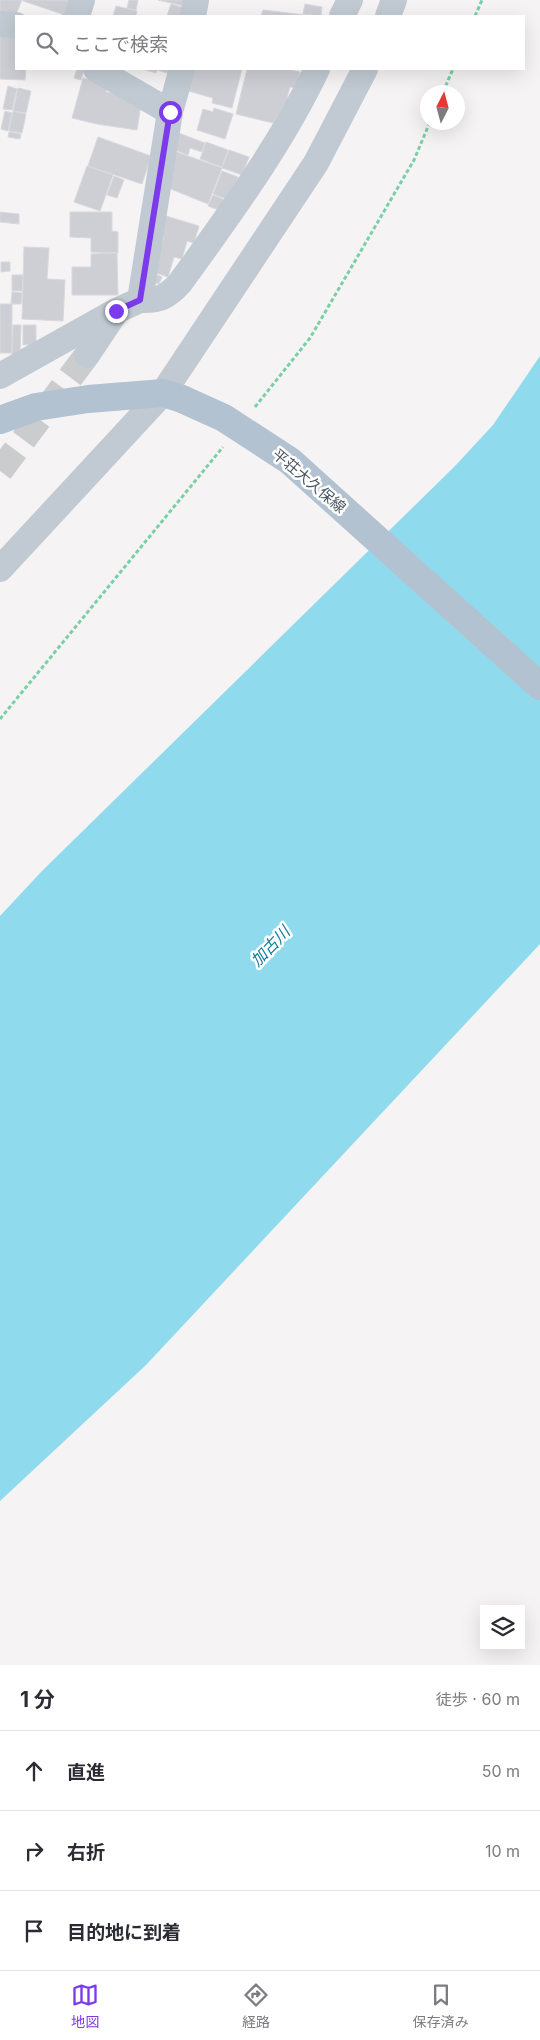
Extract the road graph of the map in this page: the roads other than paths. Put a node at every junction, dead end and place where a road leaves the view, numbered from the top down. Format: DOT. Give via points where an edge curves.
graph roads {
  1 [pos="82,0"];
  2 [pos="196,0"];
  3 [pos="350,0"];
  4 [pos="394,0"];
  5 [pos="77,15"];
  6 [pos="193,15"];
  7 [pos="342,15"];
  8 [pos="388,15"];
  9 [pos="0,24"];
  10 [pos="15,25"];
  11 [pos="98,70"];
  12 [pos="182,70"];
  13 [pos="317,70"];
  14 [pos="363,70"];
  15 [pos="170,112"];
  16 [pos="140,300"];
  17 [pos="116,311"];
  18 [pos="87,355"];
  19 [pos="0,376"];
  20 [pos="173,396"];
  21 [pos="0,420"];
  22 [pos="0,569"];
  23 [pos="540,686"];
  1 -- 5 [label="street"];
  2 -- 6 [label="street"];
  3 -- 7 [label="street"];
  4 -- 8 [label="street"];
  9 -- 10 [label="street"];
  11 -- 15 [label="street"];
  12 -- 15 [label="street"];
  13 -- 16 [label="street" via="263,163 180,283 168,295 152,301"];
  14 -- 20 [label="street" via="316,163"];
  15 -- 16 [label="street"];
  16 -- 17 [label="street"];
  17 -- 18 [label="street"];
  17 -- 19 [label="street"];
  20 -- 21 [label="main road, 平荘大久保線" via="127,394 44,406"];
  20 -- 22 [label="street"];
  20 -- 23 [label="main road, 平荘大久保線, bridge" via="224,418 290,461"];
}
